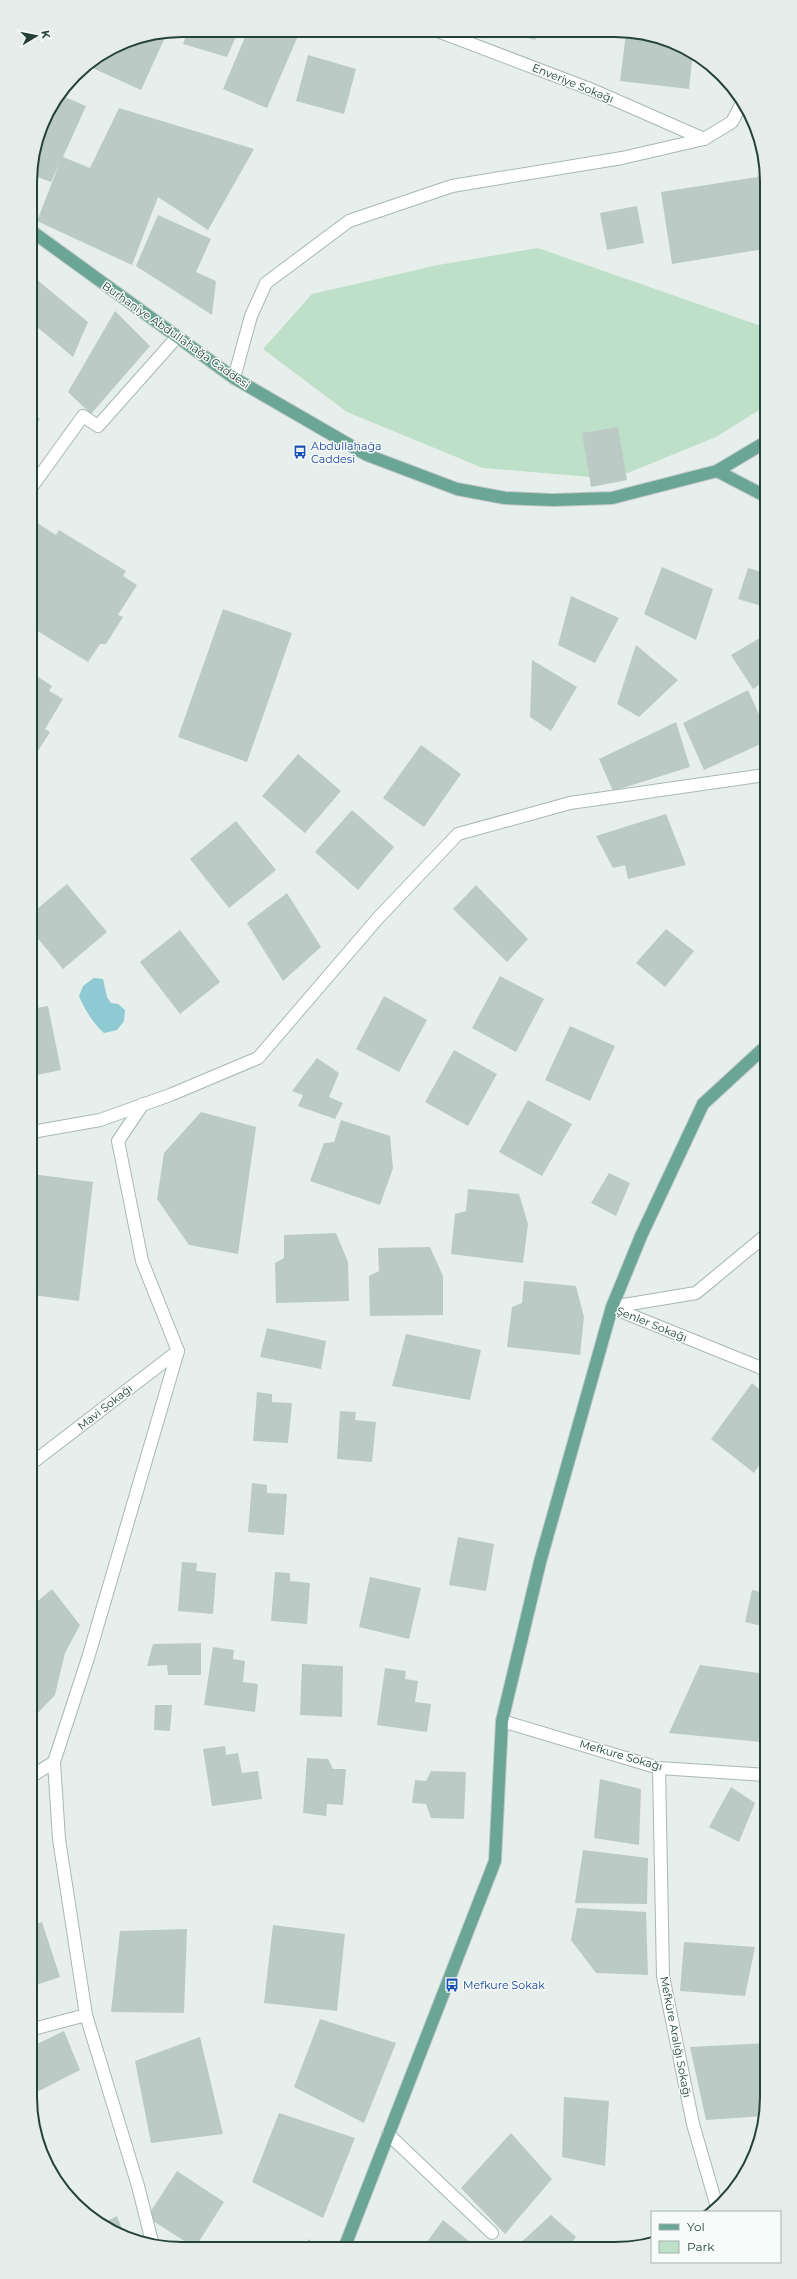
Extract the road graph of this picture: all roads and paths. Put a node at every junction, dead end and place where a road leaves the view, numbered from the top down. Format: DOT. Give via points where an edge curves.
graph roads {
  1 [pos="453,37"];
  2 [pos="740,107"];
  3 [pos="704,139"];
  4 [pos="37,235"];
  5 [pos="177,337"];
  6 [pos="234,378"];
  7 [pos="760,445"];
  8 [pos="718,471"];
  9 [pos="37,480"];
  10 [pos="760,494"];
  11 [pos="760,776"];
  12 [pos="760,1052"];
  13 [pos="143,1104"];
  14 [pos="37,1131"];
  15 [pos="760,1240"];
  16 [pos="612,1307"];
  17 [pos="178,1350"];
  18 [pos="760,1368"];
  19 [pos="37,1459"];
  20 [pos="502,1721"];
  21 [pos="54,1762"];
  22 [pos="659,1768"];
  23 [pos="37,1773"];
  24 [pos="760,1775"];
  25 [pos="86,2015"];
  26 [pos="37,2028"];
  27 [pos="388,2134"];
  28 [pos="716,2202"];
  29 [pos="492,2233"];
  30 [pos="151,2239"];
  31 [pos="347,2242"];
  1 -- 3 [label="street, Enveriye Sokağı" via="590,89"];
  2 -- 3 [label="street" via="732,122"];
  3 -- 6 [label="street" via="622,158 452,186 349,220 266,283 251,316"];
  4 -- 5 [label="main road, Burhaniye Abdullahağa Caddesi"];
  5 -- 6 [label="main road, Burhaniye Abdullahağa Caddesi"];
  5 -- 9 [label="street" via="98,426 83,416"];
  6 -- 8 [label="main road, Burhaniye Abdullahağa Caddesi" via="367,455 457,489 505,498 612,498"];
  7 -- 8 [label="main road, Burhaniye Abdullahağa Caddesi"];
  8 -- 10 [label="main road"];
  11 -- 13 [label="street" via="570,803 458,834 379,916 258,1058"];
  12 -- 16 [label="main road" via="703,1104 641,1236"];
  13 -- 14 [label="street" via="100,1120"];
  13 -- 17 [label="street" via="118,1141 142,1261"];
  15 -- 16 [label="street, Şenler Sokağı" via="696,1293"];
  16 -- 18 [label="street, Şenler Sokağı"];
  16 -- 20 [label="main road" via="540,1562"];
  17 -- 19 [label="street, Mavi Sokağı"];
  17 -- 21 [label="street" via="88,1658"];
  20 -- 22 [label="street, Mefkure Sokağı"];
  20 -- 27 [label="main road" via="495,1861"];
  21 -- 23 [label="street"];
  21 -- 25 [label="street" via="59,1839"];
  22 -- 24 [label="street, Mefkure Sokağı"];
  22 -- 28 [label="street, Mefküre Aralığı Sokağı" via="663,1976 693,2124"];
  25 -- 26 [label="street"];
  25 -- 30 [label="street" via="138,2186"];
  27 -- 29 [label="street"];
  27 -- 31 [label="main road"];
}
